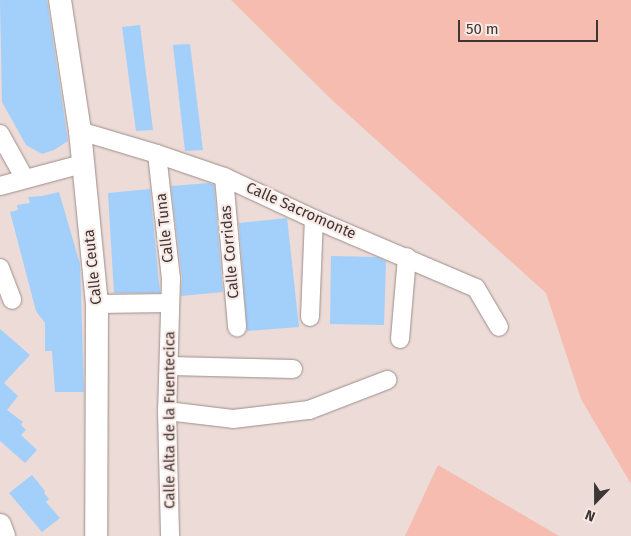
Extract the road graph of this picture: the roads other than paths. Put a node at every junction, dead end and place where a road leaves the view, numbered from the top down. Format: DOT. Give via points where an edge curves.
graph roads {
  1 [pos="60,0"];
  2 [pos="80,131"];
  3 [pos="0,134"];
  4 [pos="157,154"];
  5 [pos="82,164"];
  6 [pos="224,177"];
  7 [pos="25,179"];
  8 [pos="0,186"];
  9 [pos="314,218"];
  10 [pos="407,257"];
  11 [pos="0,268"];
  12 [pos="12,300"];
  13 [pos="170,303"];
  14 [pos="97,304"];
  15 [pos="310,317"];
  16 [pos="237,327"];
  17 [pos="499,327"];
  18 [pos="400,339"];
  19 [pos="170,366"];
  20 [pos="293,369"];
  21 [pos="387,380"];
  22 [pos="167,411"];
  23 [pos="0,525"];
  24 [pos="4,536"];
  25 [pos="96,536"];
  26 [pos="170,536"];
  1 -- 2 [label="street, Calle Ceuta"];
  2 -- 4 [label="street, Calle Sacromonte"];
  2 -- 5 [label="street, Calle Ceuta"];
  3 -- 7 [label="street"];
  4 -- 6 [label="street, Calle Sacromonte"];
  4 -- 13 [label="street, Calle Tuna" via="171,279"];
  5 -- 7 [label="street"];
  5 -- 14 [label="street, Calle Ceuta"];
  6 -- 9 [label="street, Calle Sacromonte"];
  6 -- 16 [label="street, Calle Corridas"];
  7 -- 8 [label="street"];
  9 -- 10 [label="street, Calle Sacromonte"];
  9 -- 15 [label="street"];
  10 -- 17 [label="street, Calle Sacromonte" via="476,288"];
  10 -- 18 [label="street"];
  11 -- 12 [label="street"];
  13 -- 14 [label="street"];
  13 -- 19 [label="street, Calle Alta de la Fuentecica"];
  14 -- 25 [label="street, Calle Ceuta"];
  19 -- 20 [label="street"];
  19 -- 22 [label="street, Calle Alta de la Fuentecica"];
  21 -- 22 [label="street" via="309,410 233,419"];
  22 -- 26 [label="street, Calle Alta de la Fuentecica"];
  23 -- 24 [label="street"];
}
